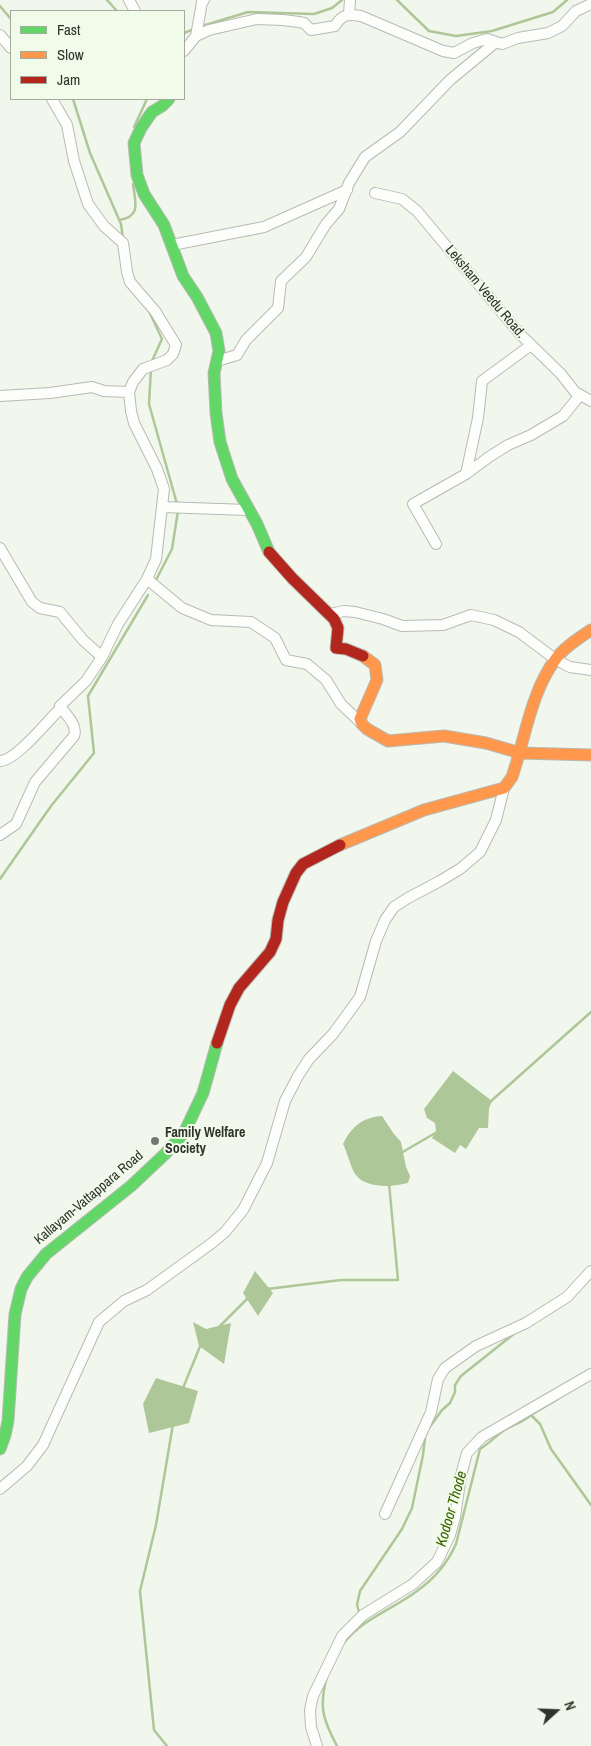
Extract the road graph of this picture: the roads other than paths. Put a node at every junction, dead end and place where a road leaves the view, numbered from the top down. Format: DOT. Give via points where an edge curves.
graph roads {
  1 [pos="204,0"];
  2 [pos="350,0"];
  3 [pos="591,4"];
  4 [pos="349,14"];
  5 [pos="0,35"];
  6 [pos="196,36"];
  7 [pos="496,42"];
  8 [pos="10,47"];
  9 [pos="185,51"];
  10 [pos="53,100"];
  11 [pos="168,100"];
  12 [pos="347,190"];
  13 [pos="375,193"];
  14 [pos="172,246"];
  15 [pos="531,345"];
  16 [pos="217,361"];
  17 [pos="129,391"];
  18 [pos="580,395"];
  19 [pos="0,396"];
  20 [pos="591,401"];
  21 [pos="466,474"];
  22 [pos="162,507"];
  23 [pos="248,510"];
  24 [pos="436,544"];
  25 [pos="0,548"];
  26 [pos="147,580"];
  27 [pos="330,614"];
  28 [pos="591,630"];
  29 [pos="102,657"];
  30 [pos="555,660"];
  31 [pos="591,670"];
  32 [pos="61,708"];
  33 [pos="362,724"];
  34 [pos="520,753"];
  35 [pos="591,755"];
  36 [pos="0,761"];
  37 [pos="504,788"];
  38 [pos="0,835"];
  39 [pos="591,1271"];
  40 [pos="591,1374"];
  41 [pos="0,1448"];
  42 [pos="0,1489"];
  43 [pos="385,1514"];
  44 [pos="317,1746"];
  1 -- 6 [label="street"];
  2 -- 4 [label="street"];
  3 -- 7 [label="street" via="576,11 562,26 548,33 502,44"];
  4 -- 6 [label="street" via="342,16 336,26 330,28 311,30 304,23 257,19"];
  4 -- 7 [label="street" via="361,16 443,51 454,53 487,39"];
  5 -- 8 [label="street"];
  6 -- 9 [label="street"];
  7 -- 12 [label="street" via="450,80 400,132 365,157"];
  10 -- 17 [label="street" via="67,125 88,204 104,226 123,243 130,282 156,311 176,345 167,360 143,369"];
  11 -- 14 [label="street" via="146,119 134,149 144,194 164,225"];
  12 -- 14 [label="street" via="264,226"];
  12 -- 16 [label="street" via="339,209 306,257 281,281 278,308 246,340 237,355"];
  13 -- 15 [label="street, Leksham Veedu Road." via="402,199 417,211"];
  14 -- 16 [label="street" via="182,276 216,333 220,350"];
  15 -- 18 [label="street, Leksham Veedu Road."];
  15 -- 21 [label="street" via="482,381"];
  16 -- 23 [label="street" via="214,388 220,442 232,479"];
  17 -- 19 [label="street" via="92,387"];
  17 -- 22 [label="street" via="134,423 164,489"];
  18 -- 20 [label="street, Leksham Veedu Road."];
  18 -- 21 [label="street" via="563,416 489,457"];
  21 -- 24 [label="street" via="413,504"];
  22 -- 23 [label="street"];
  22 -- 26 [label="street" via="156,559"];
  23 -- 27 [label="street" via="267,549"];
  25 -- 29 [label="street" via="32,602 40,608 60,612"];
  26 -- 29 [label="street" via="118,624"];
  26 -- 33 [label="street" via="182,608 211,620 250,622 276,638 286,660 307,664 326,680 341,704"];
  27 -- 30 [label="street" via="355,612 402,626 443,625 471,615 494,620 519,632"];
  27 -- 33 [label="street" via="338,628 336,648 361,655 377,670 377,680 360,716"];
  28 -- 30 [label="street"];
  29 -- 32 [label="street" via="86,681"];
  30 -- 31 [label="street" via="570,667"];
  30 -- 34 [label="street" via="538,691"];
  32 -- 36 [label="street" via="35,736 7,760"];
  32 -- 38 [label="street" via="74,726 74,736 36,782 16,824"];
  33 -- 34 [label="street" via="388,741 444,736"];
  34 -- 35 [label="street"];
  34 -- 37 [label="street" via="512,777"];
  37 -- 41 [label="street, Kallayam-Vattappara Road" via="399,820 341,844 303,864 296,873 283,902 276,939 270,952 239,988 230,1005 203,1093 184,1133 131,1186 34,1265 17,1298 13,1318 9,1420"];
  37 -- 42 [label="street" via="496,820 480,852 440,882 394,907 385,920 360,997 298,1076 285,1101 267,1163 243,1210 212,1243 98,1322 43,1445 27,1466"];
  39 -- 43 [label="street" via="567,1297 526,1324 476,1346 445,1368 438,1379 430,1412"];
  40 -- 44 [label="street" via="482,1437 467,1453 450,1536 437,1562 413,1584 360,1618 342,1636 312,1696 311,1727"];
}
